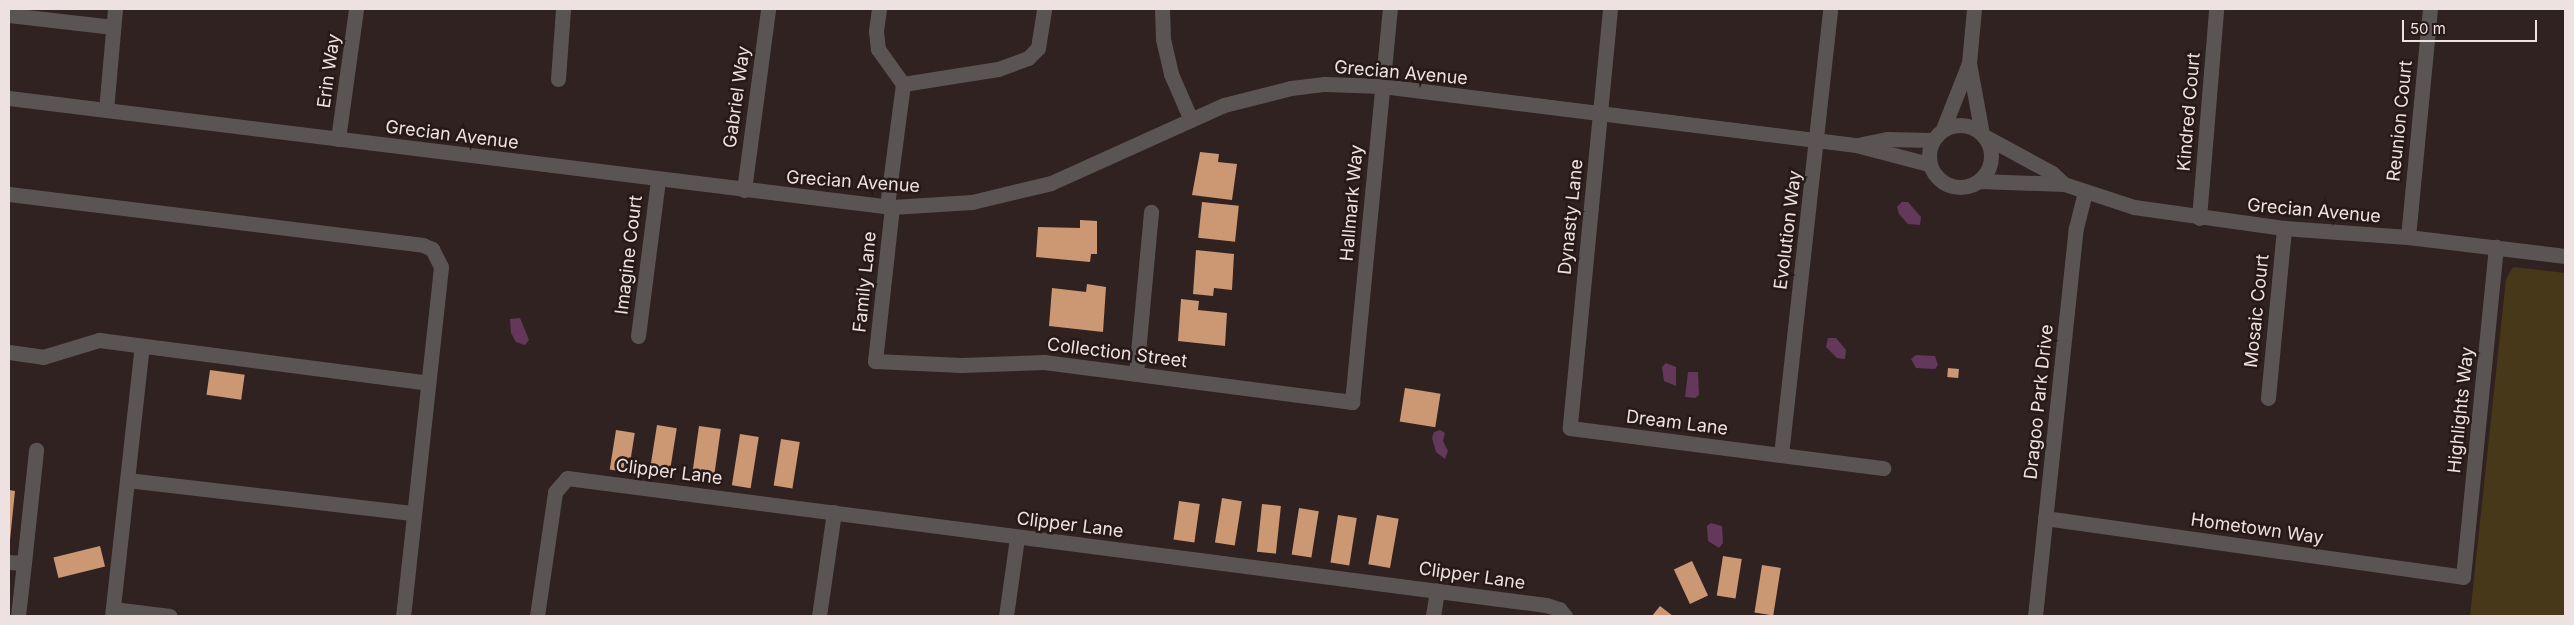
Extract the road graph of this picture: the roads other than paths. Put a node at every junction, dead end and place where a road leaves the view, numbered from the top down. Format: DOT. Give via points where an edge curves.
graph roads {
  1 [pos="115,9"];
  2 [pos="356,9"];
  3 [pos="564,9"];
  4 [pos="768,9"];
  5 [pos="878,9"];
  6 [pos="1044,9"];
  7 [pos="1162,9"];
  8 [pos="1390,9"];
  9 [pos="1610,9"];
  10 [pos="1830,9"];
  11 [pos="1974,9"];
  12 [pos="2216,9"];
  13 [pos="2430,9"];
  14 [pos="9,15"];
  15 [pos="113,27"];
  16 [pos="1969,63"];
  17 [pos="558,79"];
  18 [pos="903,84"];
  19 [pos="1382,86"];
  20 [pos="9,98"];
  21 [pos="106,110"];
  22 [pos="1600,114"];
  23 [pos="1191,120"];
  24 [pos="1938,134"];
  25 [pos="1984,135"];
  26 [pos="338,139"];
  27 [pos="1817,141"];
  28 [pos="1856,145"];
  29 [pos="1929,164"];
  30 [pos="658,180"];
  31 [pos="1979,182"];
  32 [pos="2064,184"];
  33 [pos="744,190"];
  34 [pos="2085,193"];
  35 [pos="9,194"];
  36 [pos="890,206"];
  37 [pos="1151,212"];
  38 [pos="2199,218"];
  39 [pos="2284,228"];
  40 [pos="2408,238"];
  41 [pos="2496,247"];
  42 [pos="2565,256"];
  43 [pos="638,336"];
  44 [pos="142,346"];
  45 [pos="9,352"];
  46 [pos="875,361"];
  47 [pos="1136,374"];
  48 [pos="428,383"];
  49 [pos="2268,398"];
  50 [pos="1352,402"];
  51 [pos="1570,428"];
  52 [pos="36,450"];
  53 [pos="1781,455"];
  54 [pos="1883,468"];
  55 [pos="127,480"];
  56 [pos="834,512"];
  57 [pos="414,513"];
  58 [pos="2045,518"];
  59 [pos="1016,538"];
  60 [pos="16,562"];
  61 [pos="2463,577"];
  62 [pos="1437,590"];
  63 [pos="113,613"];
  64 [pos="18,616"];
  65 [pos="170,616"];
  66 [pos="402,616"];
  67 [pos="537,616"];
  68 [pos="819,616"];
  69 [pos="1006,616"];
  70 [pos="1433,616"];
  71 [pos="1565,616"];
  72 [pos="2035,616"];
  1 -- 15 [label="street"];
  2 -- 26 [label="street, Erin Way"];
  3 -- 17 [label="street"];
  4 -- 33 [label="street, Gabriel Way"];
  5 -- 18 [label="street" via="878,49"];
  6 -- 18 [label="street" via="1038,48 1028,58 998,70"];
  7 -- 23 [label="street" via="1163,39 1171,74"];
  8 -- 19 [label="street, Hallmark Way"];
  9 -- 22 [label="street, Dynasty Lane"];
  10 -- 27 [label="street, Evolution Way"];
  11 -- 16 [label="street"];
  12 -- 38 [label="street, Kindred Court"];
  13 -- 40 [label="street, Reunion Court"];
  14 -- 15 [label="street"];
  15 -- 21 [label="street"];
  16 -- 24 [label="street"];
  16 -- 25 [label="street"];
  18 -- 36 [label="street, Family Lane"];
  19 -- 22 [label="street, Grecian Avenue"];
  19 -- 23 [label="street, Grecian Avenue" via="1325,84 1291,88 1249,97"];
  19 -- 50 [label="street, Hallmark Way"];
  20 -- 21 [label="street, Grecian Avenue"];
  21 -- 26 [label="street, Grecian Avenue"];
  22 -- 27 [label="street, Grecian Avenue"];
  22 -- 51 [label="street, Dynasty Lane"];
  23 -- 36 [label="street, Grecian Avenue" via="1088,169 1043,186 972,202"];
  24 -- 25 [label="street" via="1964,124"];
  24 -- 28 [label="street, Grecian Avenue"];
  24 -- 29 [label="street"];
  25 -- 31 [label="street" via="1991,148 1991,160"];
  25 -- 32 [label="street, Grecian Avenue" via="2052,173"];
  26 -- 30 [label="street, Grecian Avenue"];
  27 -- 28 [label="street, Grecian Avenue"];
  27 -- 53 [label="street, Evolution Way"];
  28 -- 29 [label="street, Grecian Avenue"];
  29 -- 31 [label="street" via="1943,183 1955,187"];
  30 -- 33 [label="street, Grecian Avenue"];
  30 -- 43 [label="street, Imagine Court"];
  31 -- 32 [label="street, Grecian Avenue"];
  32 -- 34 [label="street, Grecian Avenue"];
  33 -- 36 [label="street, Grecian Avenue"];
  34 -- 38 [label="street, Grecian Avenue" via="2134,208"];
  34 -- 58 [label="street, Dragoo Park Drive" via="2076,228"];
  35 -- 48 [label="street" via="423,245 432,249 441,267"];
  36 -- 46 [label="street, Family Lane"];
  37 -- 47 [label="street"];
  38 -- 39 [label="street, Grecian Avenue"];
  39 -- 40 [label="street, Grecian Avenue"];
  39 -- 49 [label="street, Mosaic Court"];
  40 -- 41 [label="street, Grecian Avenue"];
  41 -- 42 [label="street, Grecian Avenue"];
  41 -- 61 [label="street, Highlights Way"];
  44 -- 45 [label="street" via="99,340 43,357"];
  44 -- 48 [label="street"];
  44 -- 55 [label="street"];
  46 -- 47 [label="street, Collection Street" via="944,365 1044,362"];
  47 -- 50 [label="street, Collection Street"];
  48 -- 57 [label="street"];
  51 -- 53 [label="street, Dream Lane"];
  52 -- 60 [label="street"];
  53 -- 54 [label="street, Dream Lane"];
  55 -- 57 [label="street"];
  55 -- 63 [label="street"];
  56 -- 59 [label="street, Clipper Lane"];
  56 -- 67 [label="street, Clipper Lane" via="567,478 554,492"];
  56 -- 68 [label="street"];
  57 -- 66 [label="street"];
  58 -- 61 [label="street, Hometown Way"];
  58 -- 72 [label="street, Dragoo Park Drive"];
  59 -- 62 [label="street, Clipper Lane"];
  59 -- 69 [label="street"];
  60 -- 64 [label="street"];
  62 -- 70 [label="street"];
  62 -- 71 [label="street, Clipper Lane" via="1546,605 1559,609"];
  63 -- 65 [label="street"];
}
